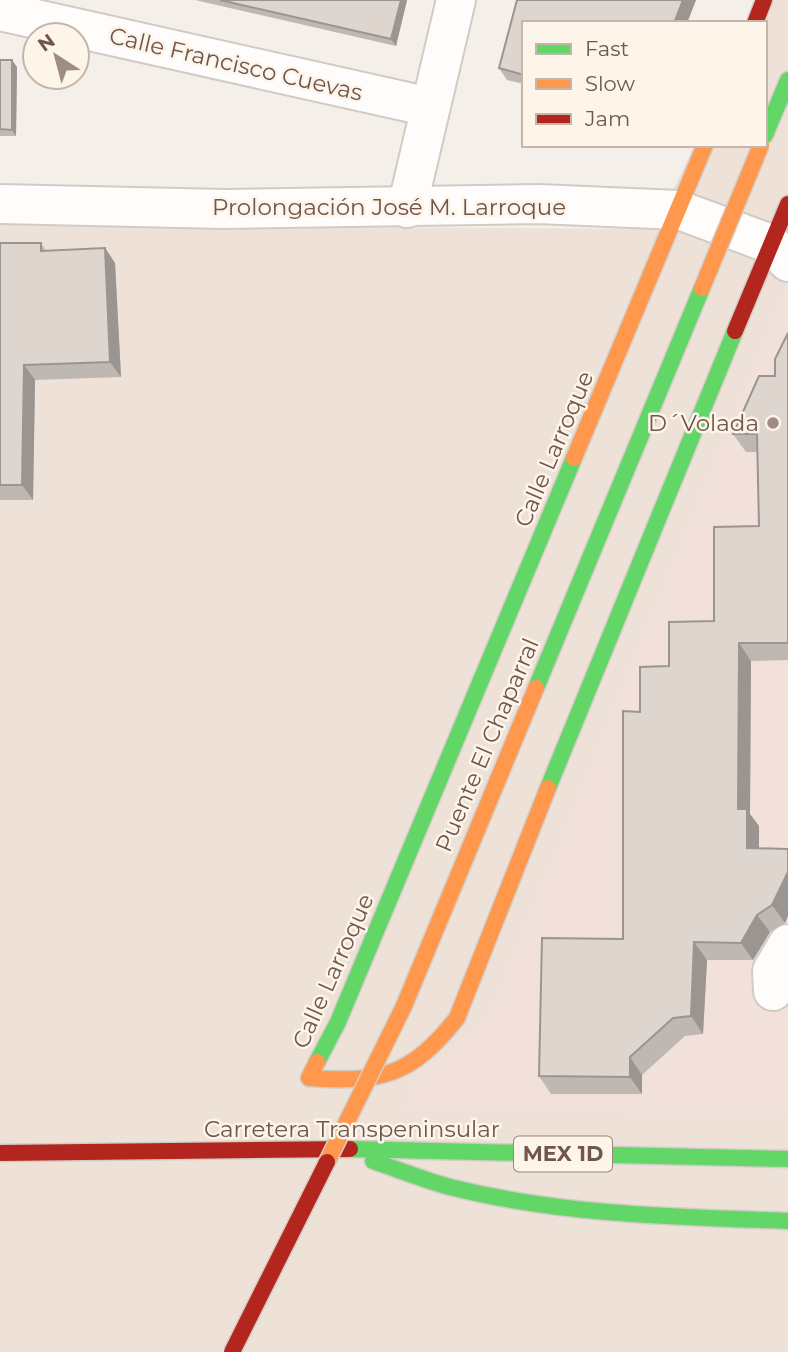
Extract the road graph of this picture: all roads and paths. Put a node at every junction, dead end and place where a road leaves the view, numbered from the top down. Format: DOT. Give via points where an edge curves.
graph roads {
  1 [pos="456,0"];
  2 [pos="764,0"];
  3 [pos="18,9"];
  4 [pos="756,21"];
  5 [pos="788,80"];
  6 [pos="430,107"];
  7 [pos="767,130"];
  8 [pos="704,147"];
  9 [pos="760,147"];
  10 [pos="0,204"];
  11 [pos="788,204"];
  12 [pos="407,208"];
  13 [pos="679,210"];
  14 [pos="780,253"];
  15 [pos="788,943"];
  16 [pos="773,991"];
  17 [pos="338,1149"];
  18 [pos="0,1153"];
  19 [pos="788,1159"];
  20 [pos="788,1221"];
  21 [pos="232,1352"];
  1 -- 6 [label="street"];
  2 -- 4 [label="main road"];
  3 -- 6 [label="street, Calle Francisco Cuevas"];
  5 -- 7 [label="main road"];
  6 -- 12 [label="street"];
  8 -- 13 [label="main road, Calle Larroque"];
  9 -- 21 [label="main road, Puente El Chaparral, bridge" via="404,1006"];
  10 -- 12 [label="street, Prolongación José M. Larroque"];
  11 -- 14 [label="main road, Calle Larroque"];
  12 -- 13 [label="street, Prolongación José M. Larroque" via="538,204"];
  13 -- 14 [label="street, Prolongación José M. Larroque"];
  13 -- 14 [label="main road, Calle Larroque" via="338,1022 309,1078 355,1082 415,1066 457,1018 661,506"];
  15 -- 16 [label="street" via="772,971"];
  17 -- 18 [label="main road, Carretera Transpeninsular / MEX 1D"];
  17 -- 19 [label="main road, Carretera Transpeninsular / MEX 1D"];
  17 -- 20 [label="main road" via="452,1187 550,1206 628,1216"];
}
